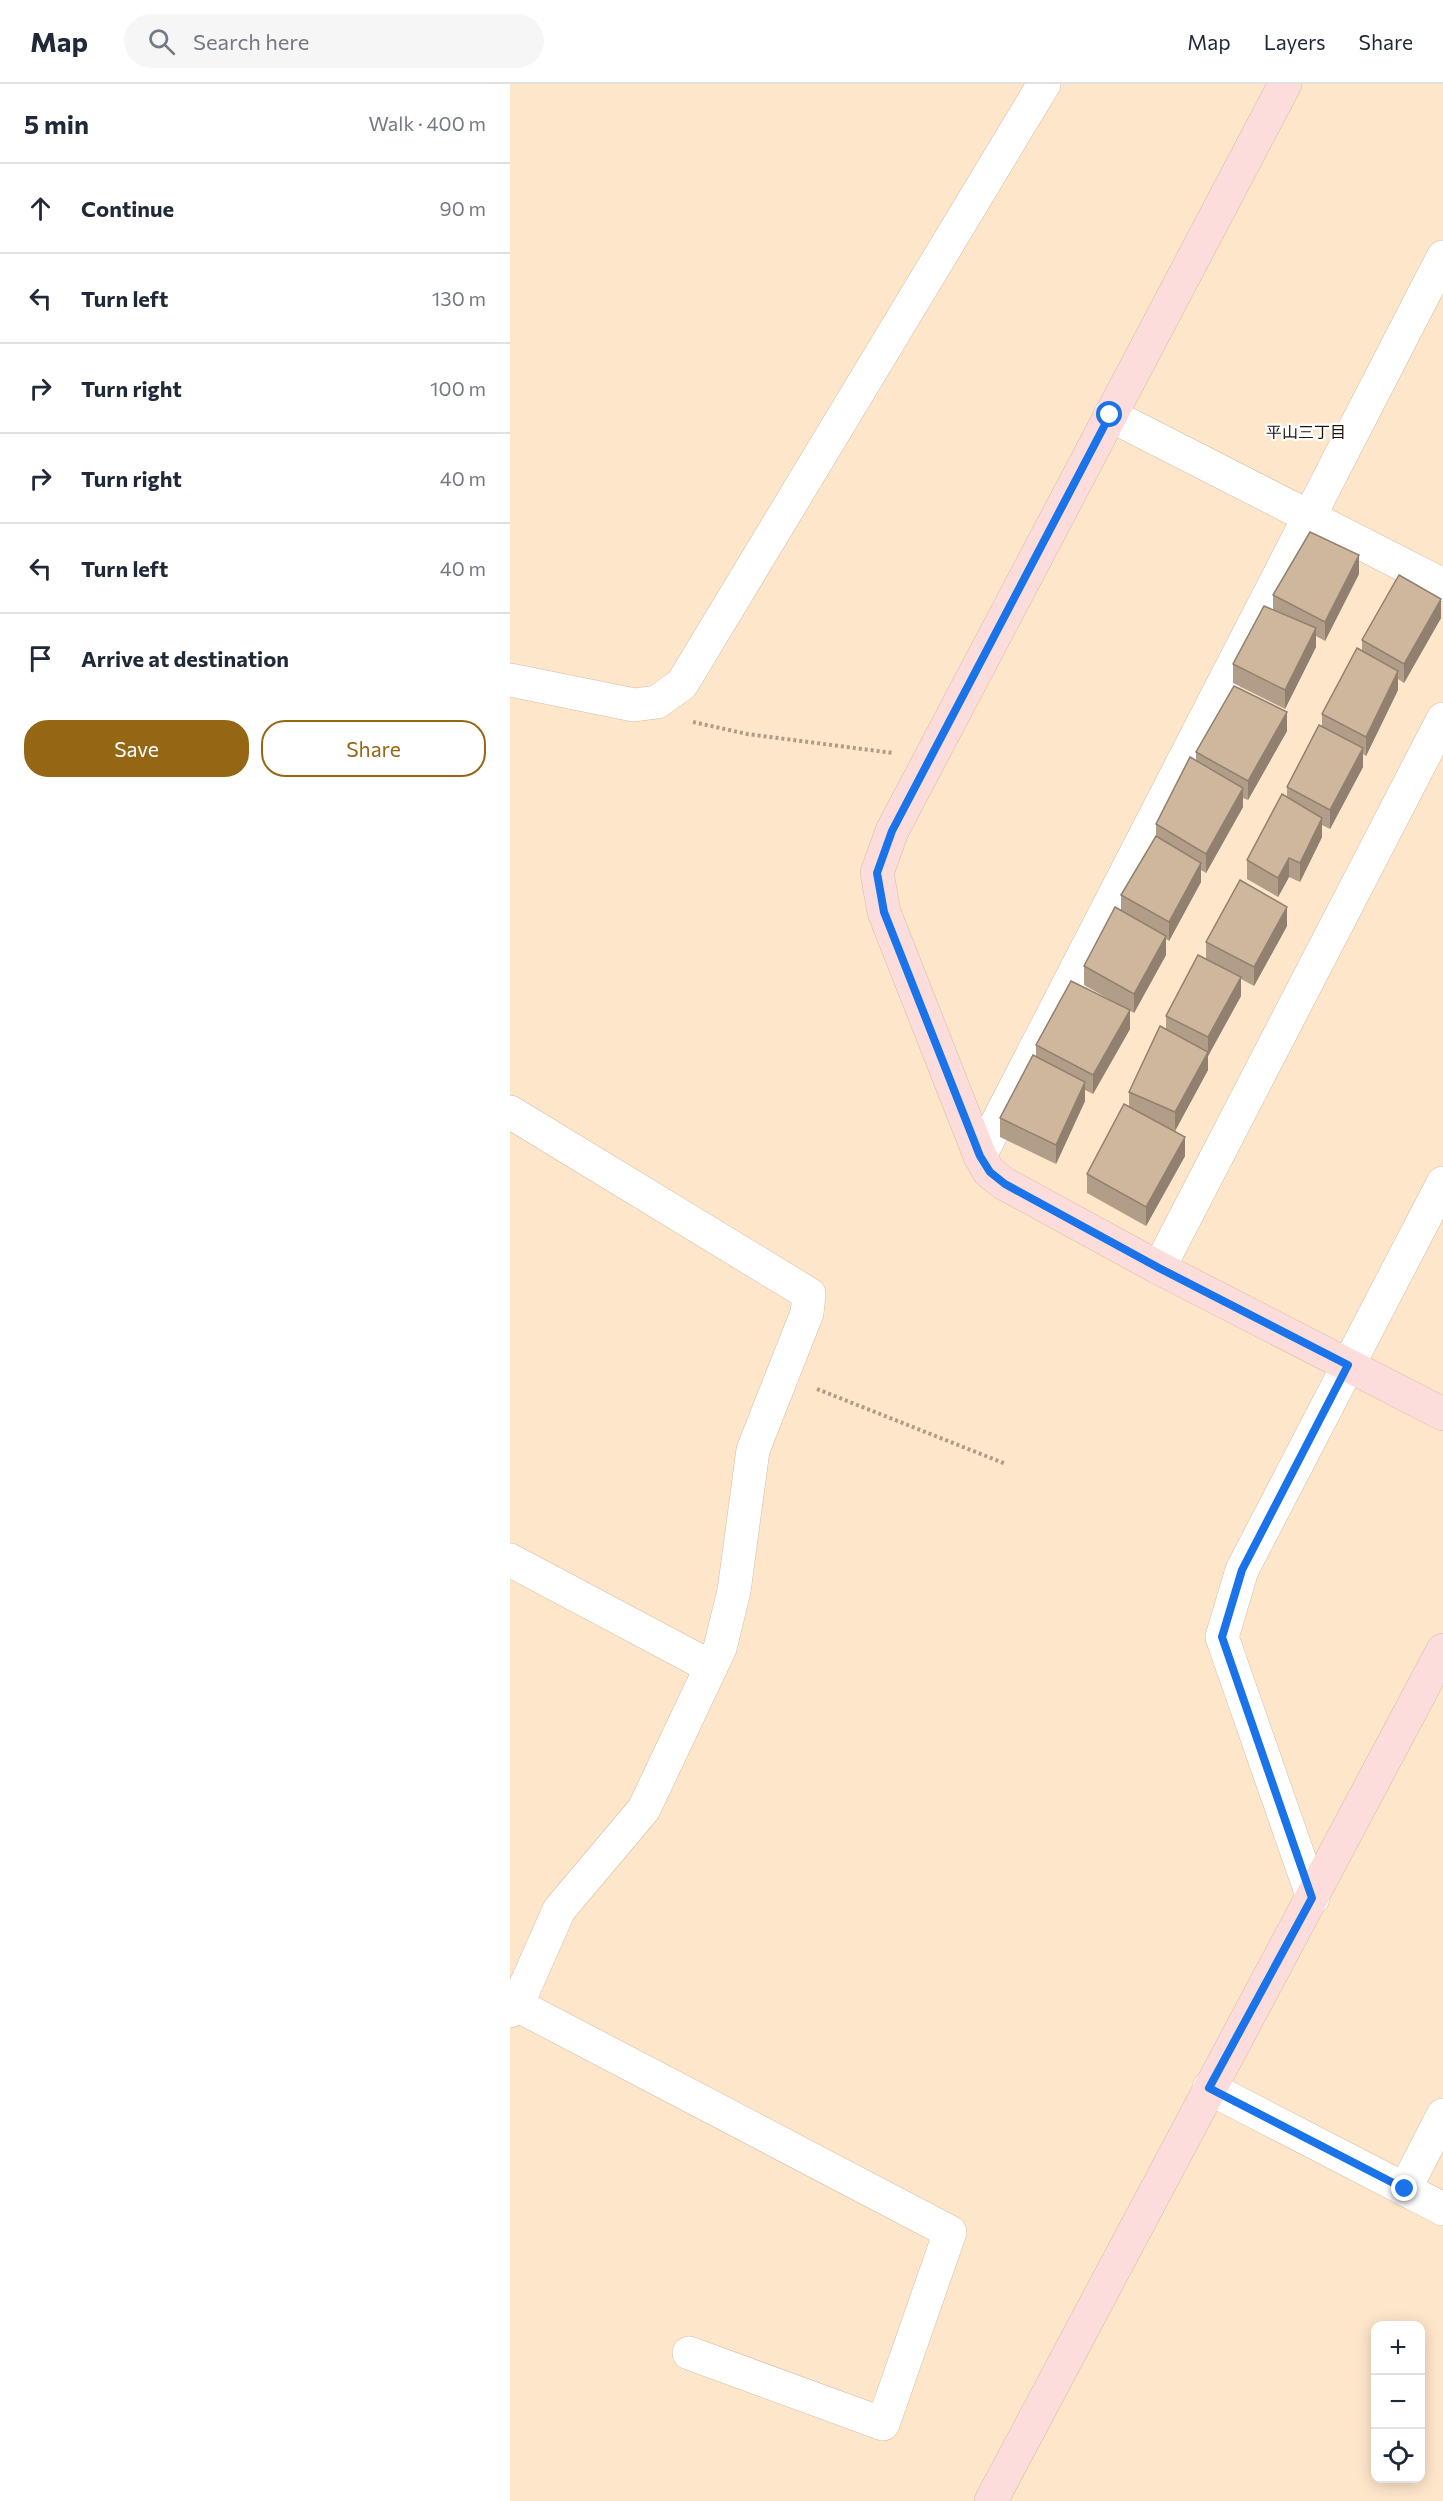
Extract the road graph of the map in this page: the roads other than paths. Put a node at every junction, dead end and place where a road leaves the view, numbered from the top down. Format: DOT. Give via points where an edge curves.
graph roads {
  1 [pos="1044,84"];
  2 [pos="1285,84"];
  3 [pos="1443,257"];
  4 [pos="1110,415"];
  5 [pos="1309,517"];
  6 [pos="1443,585"];
  7 [pos="510,680"];
  8 [pos="1443,720"];
  9 [pos="510,1112"];
  10 [pos="980,1156"];
  11 [pos="1443,1184"];
  12 [pos="1159,1268"];
  13 [pos="1348,1365"];
  14 [pos="1443,1414"];
  15 [pos="510,1560"];
  16 [pos="1443,1650"];
  17 [pos="711,1667"];
  18 [pos="1312,1898"];
  19 [pos="514,2008"];
  20 [pos="1209,2088"];
  21 [pos="1443,2115"];
  22 [pos="1405,2189"];
  23 [pos="1443,2209"];
  24 [pos="689,2353"];
  25 [pos="991,2501"];
  1 -- 7 [label="street" via="682,684 657,702 634,705"];
  2 -- 4 [label="street"];
  3 -- 5 [label="street"];
  4 -- 5 [label="street"];
  4 -- 10 [label="street" via="892,831 877,873 884,912"];
  5 -- 6 [label="street"];
  5 -- 10 [label="street"];
  8 -- 12 [label="street"];
  9 -- 17 [label="street" via="809,1294 807,1313 753,1450 734,1591 720,1648"];
  10 -- 12 [label="street" via="990,1172 1005,1184"];
  11 -- 13 [label="street"];
  12 -- 13 [label="street"];
  13 -- 14 [label="street"];
  13 -- 18 [label="street" via="1242,1570 1222,1637"];
  15 -- 17 [label="street"];
  16 -- 18 [label="street"];
  17 -- 19 [label="street" via="644,1809 559,1910"];
  18 -- 20 [label="street"];
  19 -- 24 [label="street" via="950,2232 883,2424"];
  20 -- 22 [label="street"];
  20 -- 25 [label="street"];
  21 -- 22 [label="street"];
  22 -- 23 [label="street"];
}
